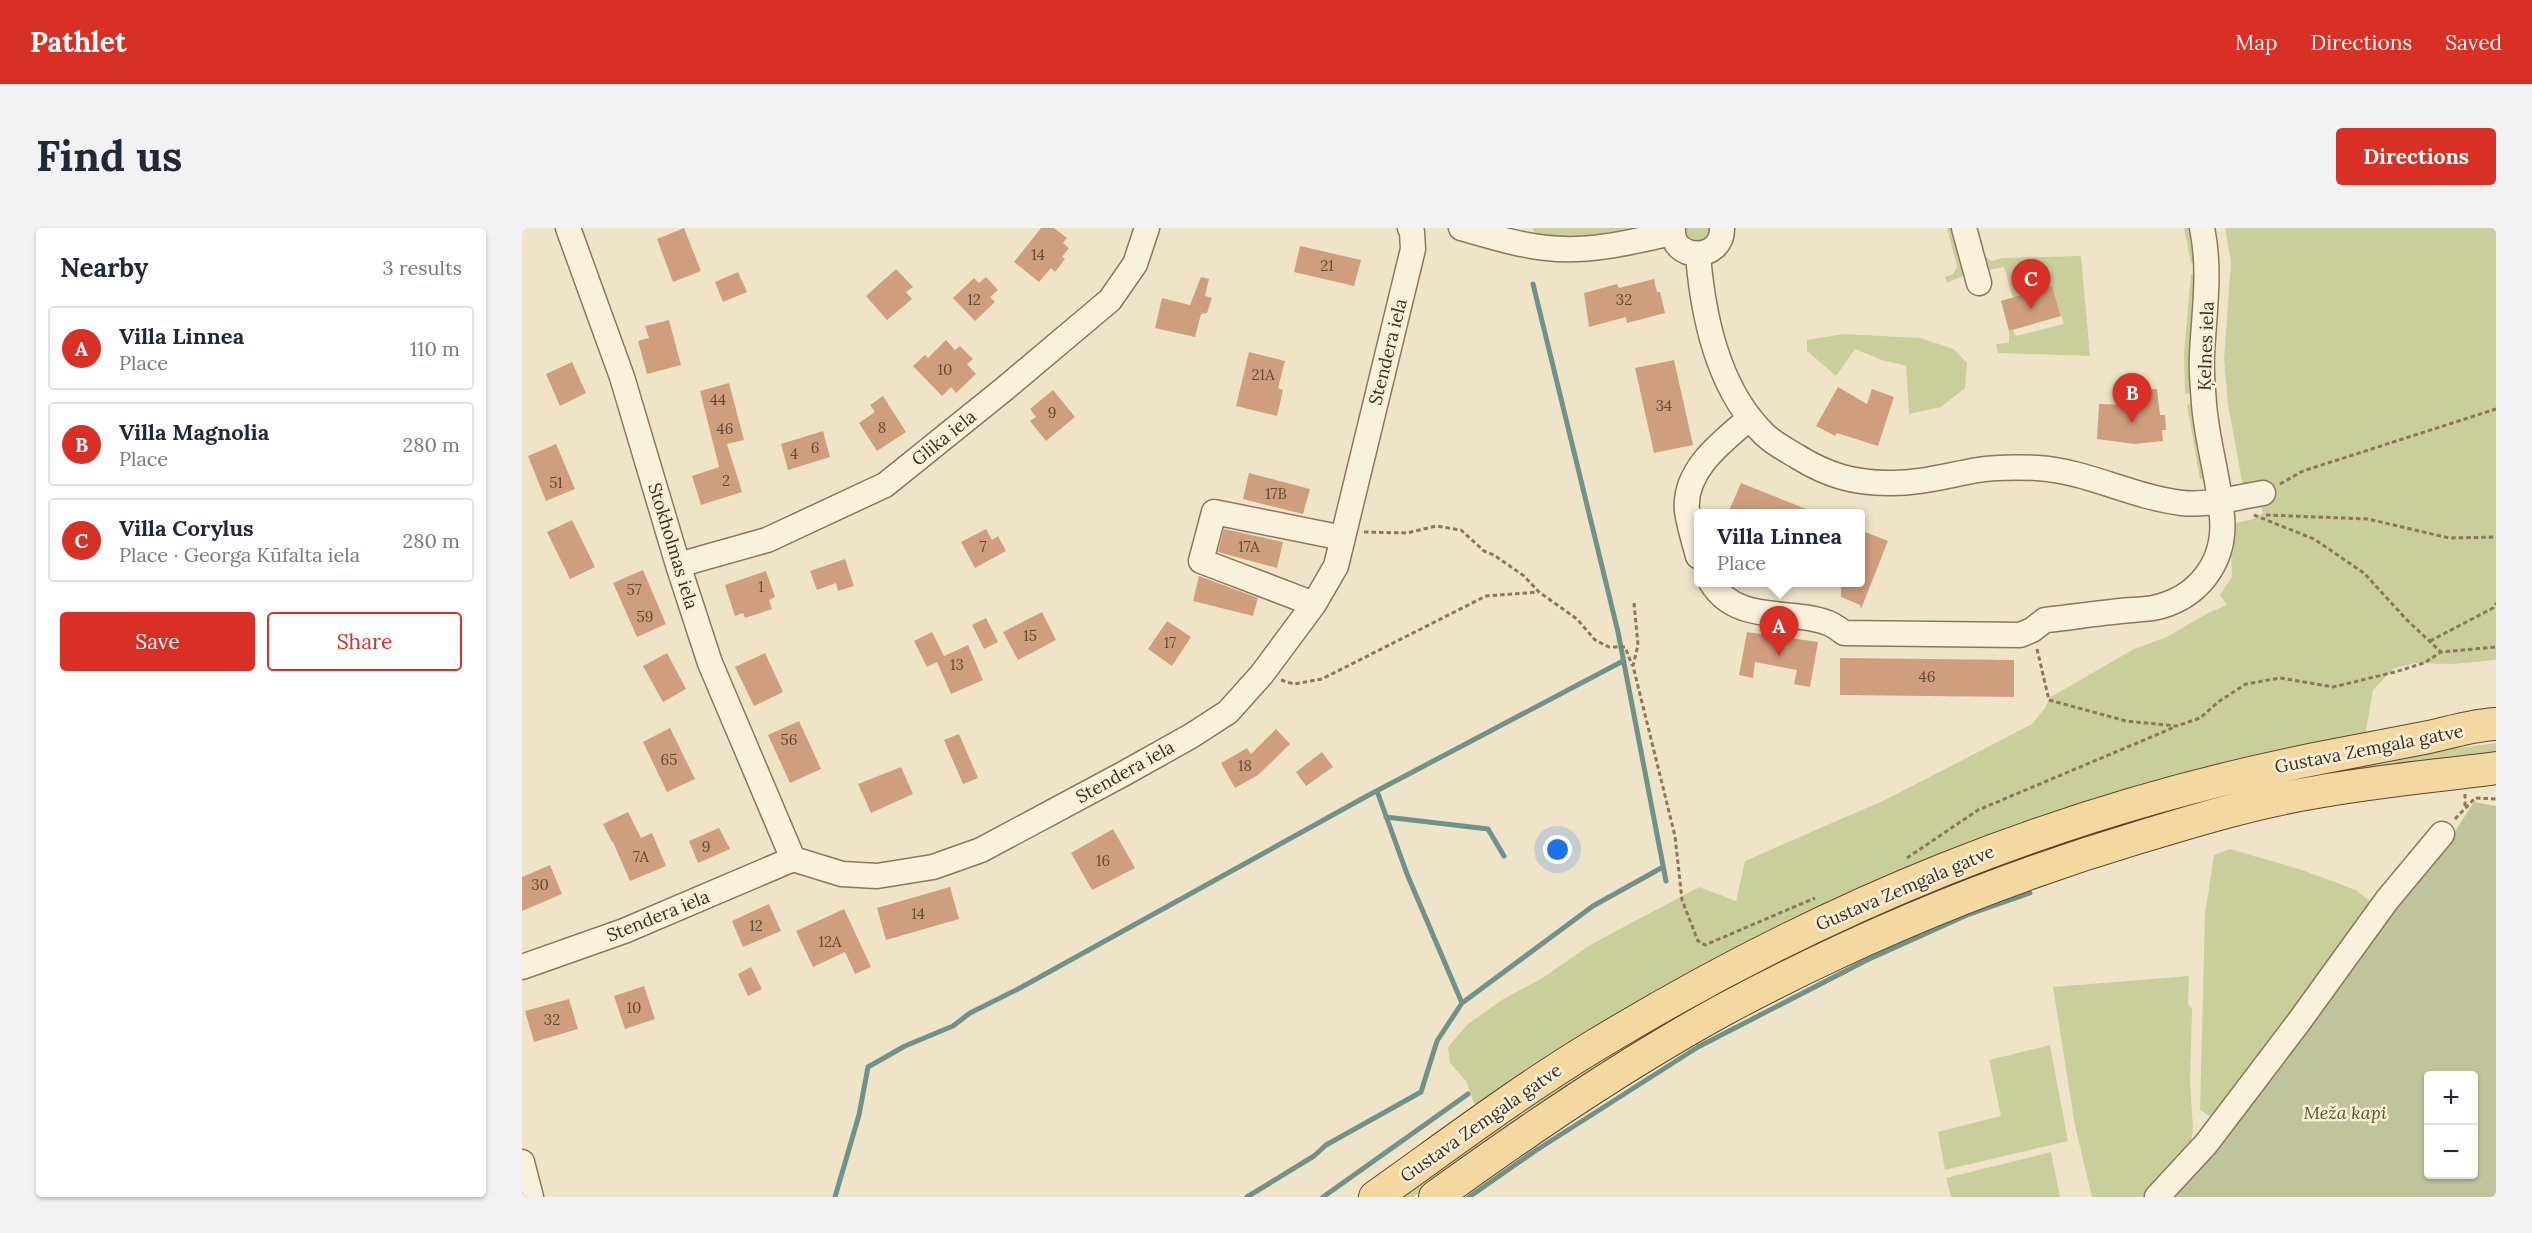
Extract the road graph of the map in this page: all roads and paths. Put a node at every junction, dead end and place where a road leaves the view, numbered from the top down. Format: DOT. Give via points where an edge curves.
graph roads {
  1 [pos="1147,228"];
  2 [pos="1410,228"];
  3 [pos="1461,228"];
  4 [pos="1722,228"];
  5 [pos="1964,228"];
  6 [pos="2202,228"];
  7 [pos="571,229"];
  8 [pos="1673,231"];
  9 [pos="1698,255"];
  10 [pos="1979,282"];
  11 [pos="2496,409"];
  12 [pos="1750,418"];
  13 [pos="2263,493"];
  14 [pos="2221,500"];
  15 [pos="2496,537"];
  16 [pos="1343,538"];
  17 [pos="1694,539"];
  18 [pos="678,565"];
  19 [pos="1717,587"];
  20 [pos="1539,592"];
  21 [pos="1634,603"];
  22 [pos="2496,603"];
  23 [pos="1314,604"];
  24 [pos="2032,630"];
  25 [pos="2430,641"];
  26 [pos="2496,646"];
  27 [pos="2441,652"];
  28 [pos="1633,666"];
  29 [pos="1262,674"];
  30 [pos="2493,724"];
  31 [pos="2177,726"];
  32 [pos="2496,771"];
  33 [pos="2496,799"];
  34 [pos="2442,834"];
  35 [pos="1919,856"];
  36 [pos="793,859"];
  37 [pos="1822,895"];
  38 [pos="522,967"];
  39 [pos="522,1162"];
  40 [pos="531,1197"];
  41 [pos="1375,1197"];
  42 [pos="1435,1197"];
  43 [pos="2157,1197"];
  1 -- 18 [label="street, Glika iela" via="1134,264 1110,300 885,485 767,540"];
  2 -- 16 [label="street, Stendera iela" via="1413,249"];
  3 -- 8 [label="street" via="1558,249 1584,249"];
  4 -- 9 [label="street" via="1719,243"];
  5 -- 10 [label="street"];
  6 -- 14 [label="street, Ķelnes iela" via="2208,292 2202,356 2204,407"];
  7 -- 18 [label="street, Stokholmas iela" via="622,376"];
  8 -- 9 [label="street" via="1677,244"];
  9 -- 12 [label="street" via="1715,347 1730,388"];
  11 -- 13 [label="path" via="2303,471"];
  12 -- 14 [label="street" via="1783,448 1828,474 1852,481 1919,481 1980,470 2039,468 2105,481 2184,504"];
  12 -- 17 [label="street" via="1705,457 1692,481 1687,509"];
  13 -- 14 [label="street"];
  14 -- 24 [label="street, Ķelnes iela" via="2222,544 2212,569 2180,599 2154,608 2044,620"];
  15 -- 25 [label="path" via="2449,538 2368,519 2250,513 2314,540 2364,573"];
  16 -- 20 [label="path" via="1354,533 1388,534 1436,526 1461,530 1484,551 1524,576"];
  16 -- 23 [label="street, Stendera iela" via="1336,566"];
  16 -- 23 [label="street" via="1214,512 1202,561"];
  18 -- 36 [label="street, Stokholmas iela" via="710,663"];
  19 -- 24 [label="street, Ķelnes iela" via="1733,603 1752,612 1827,623 1844,633 1993,636 2020,635"];
  20 -- 28 [label="path" via="1577,619 1595,640 1609,647 1625,647"];
  20 -- 29 [label="path" via="1486,596 1322,679 1294,684"];
  21 -- 28 [label="path" via="1638,645"];
  22 -- 25 [label="path"];
  23 -- 29 [label="street, Stendera iela"];
  24 -- 31 [label="path" via="2049,700 2126,721"];
  25 -- 27 [label="path"];
  26 -- 27 [label="path"];
  27 -- 31 [label="path" via="2415,666 2333,687 2280,678 2246,684 2200,718"];
  28 -- 37 [label="path" via="1675,836 1682,900 1698,941 1705,945"];
  29 -- 36 [label="street, Stendera iela" via="1228,712 1191,736 981,850 933,867 877,876 842,874"];
  30 -- 41 [label="main road, Gustava Zemgala gatve" via="2280,766 2177,792 2061,825 1882,894 1745,960 1593,1047"];
  31 -- 35 [label="path" via="1978,810 1898,864"];
  32 -- 42 [label="main road, Gustava Zemgala gatve" via="2316,792 2235,811 2075,856 1941,906 1712,1017 1601,1083"];
  33 -- 34 [label="path" via="2475,798"];
  34 -- 43 [label="street" via="2387,900 2206,1144"];
  36 -- 38 [label="street, Stendera iela" via="624,931"];
  39 -- 40 [label="street"];
}
